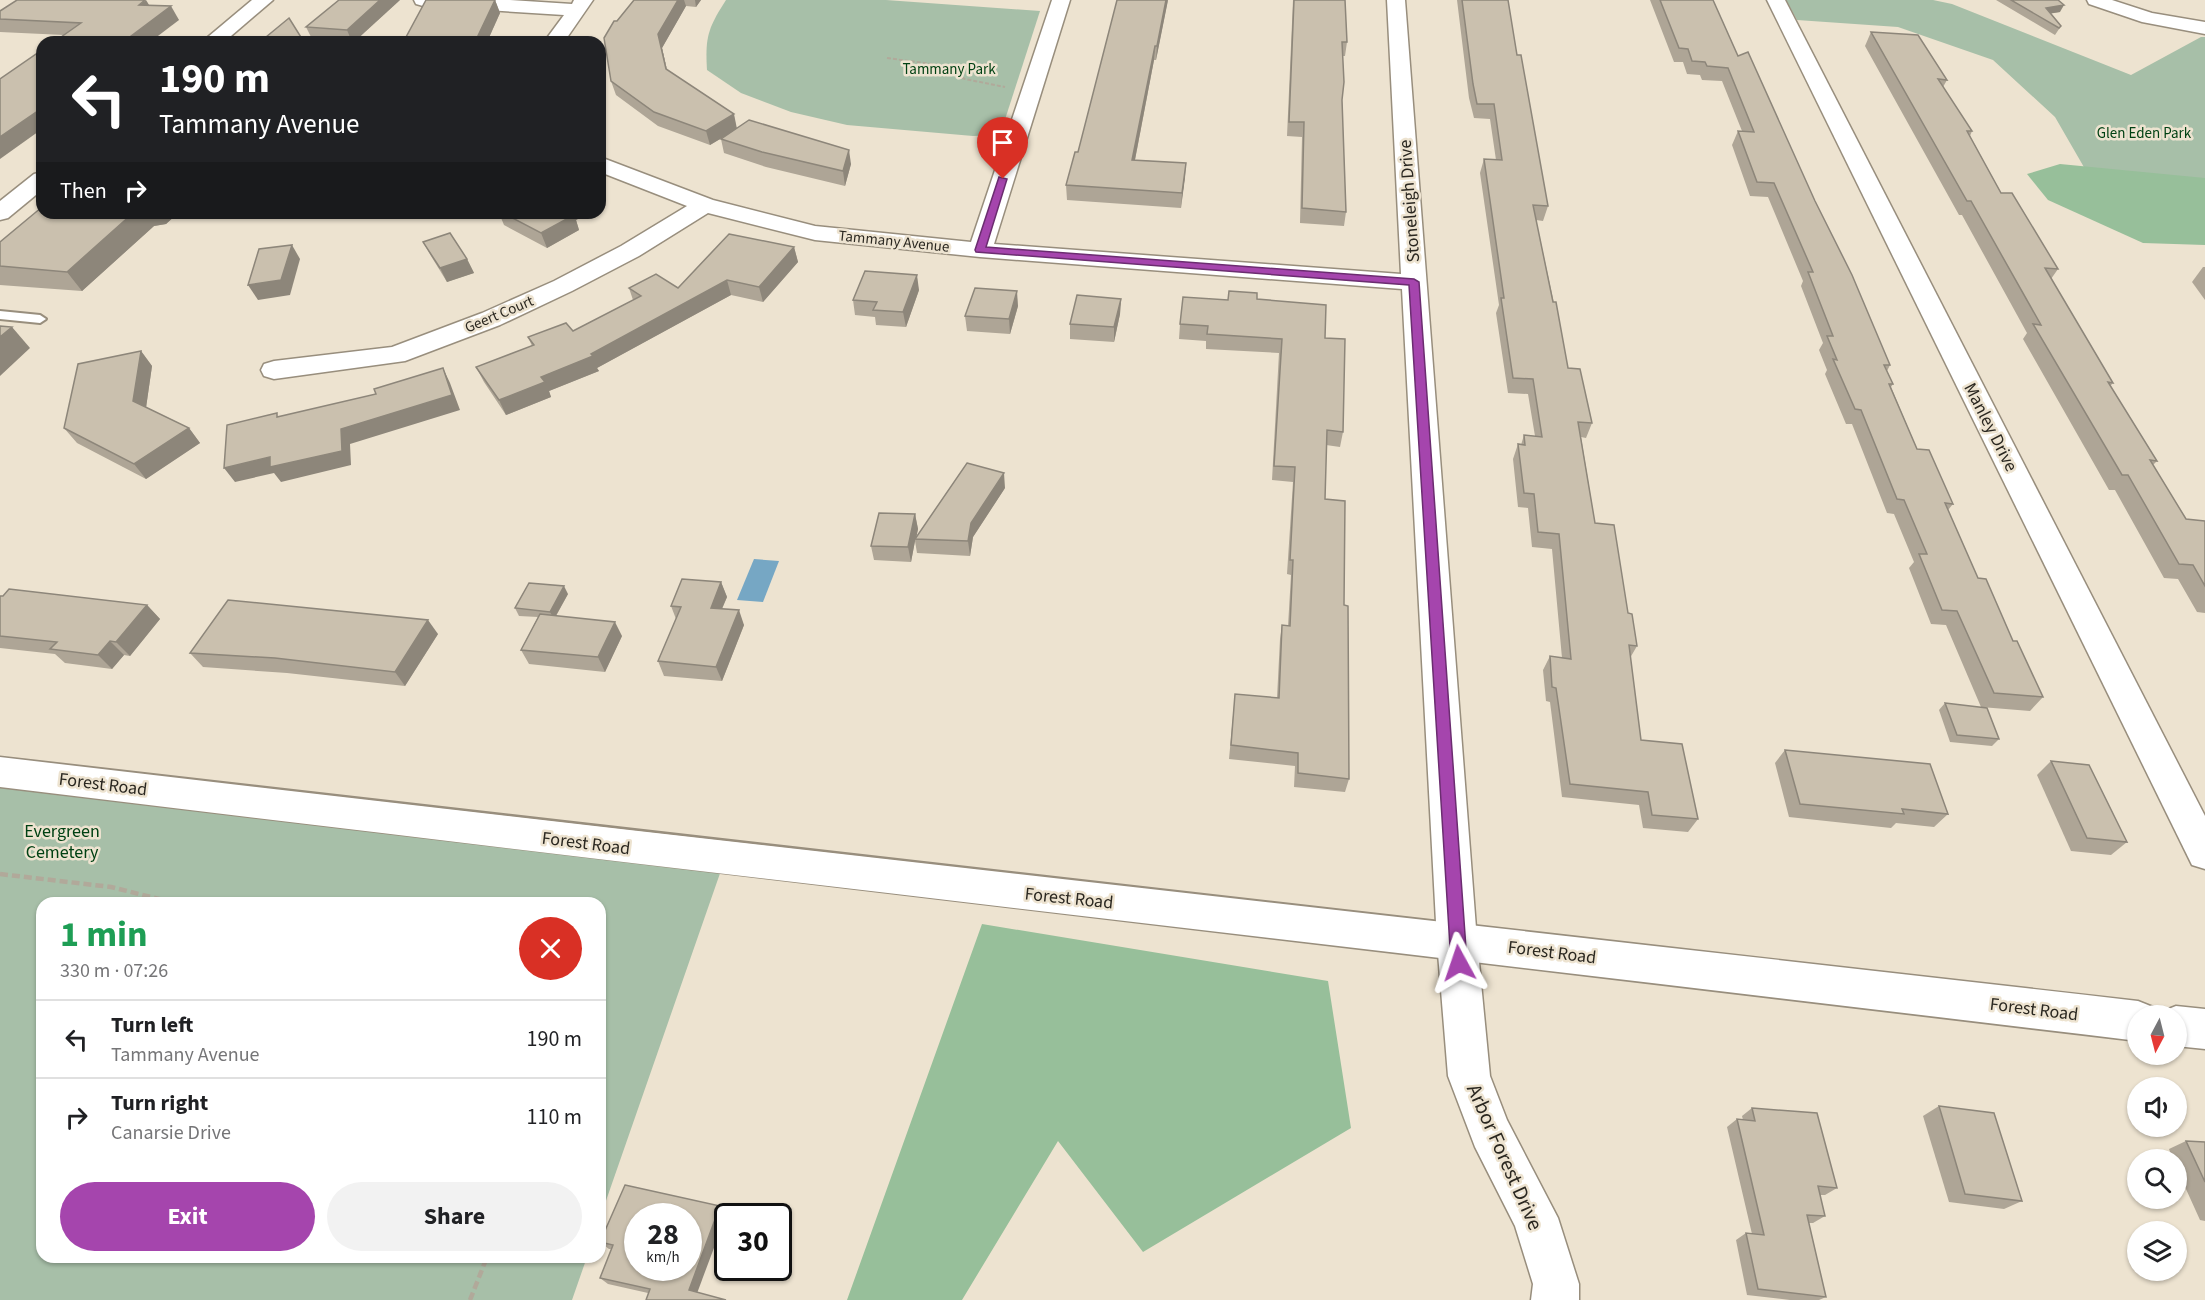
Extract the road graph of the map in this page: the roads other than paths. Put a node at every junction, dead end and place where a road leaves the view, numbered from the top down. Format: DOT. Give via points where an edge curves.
graph roads {
  1 [pos="264,0"];
  2 [pos="423,0"];
  3 [pos="1061,0"];
  4 [pos="1396,0"];
  5 [pos="1776,0"];
  6 [pos="2096,0"];
  7 [pos="580,5"];
  8 [pos="2205,27"];
  9 [pos="219,36"];
  10 [pos="558,36"];
  11 [pos="606,166"];
  12 [pos="36,184"];
  13 [pos="705,205"];
  14 [pos="0,213"];
  15 [pos="980,250"];
  16 [pos="1414,282"];
  17 [pos="0,315"];
  18 [pos="40,319"];
  19 [pos="273,370"];
  20 [pos="0,772"];
  21 [pos="2205,853"];
  22 [pos="1457,941"];
  23 [pos="2127,1020"];
  24 [pos="2187,1027"];
  25 [pos="2205,1029"];
  26 [pos="1555,1300"];
  1 -- 9 [label="street"];
  2 -- 7 [label="street"];
  3 -- 15 [label="street"];
  4 -- 16 [label="street, Stoneleigh Drive"];
  5 -- 21 [label="street, Manley Drive"];
  6 -- 8 [label="street" via="2147,18"];
  7 -- 10 [label="street"];
  11 -- 13 [label="street, Tammany Avenue"];
  12 -- 14 [label="street"];
  13 -- 15 [label="street, Tammany Avenue" via="815,233"];
  13 -- 19 [label="street, Geert Court" via="630,251 491,319 396,355"];
  15 -- 16 [label="street, Tammany Avenue"];
  16 -- 22 [label="street, Stoneleigh Drive"];
  17 -- 18 [label="lane"];
  20 -- 22 [label="street, Forest Road" via="736,861"];
  22 -- 23 [label="street, Forest Road"];
  22 -- 26 [label="street, Arbor Forest Drive" via="1468,1076 1490,1132 1535,1218 1556,1284"];
  24 -- 25 [label="street"];
}
